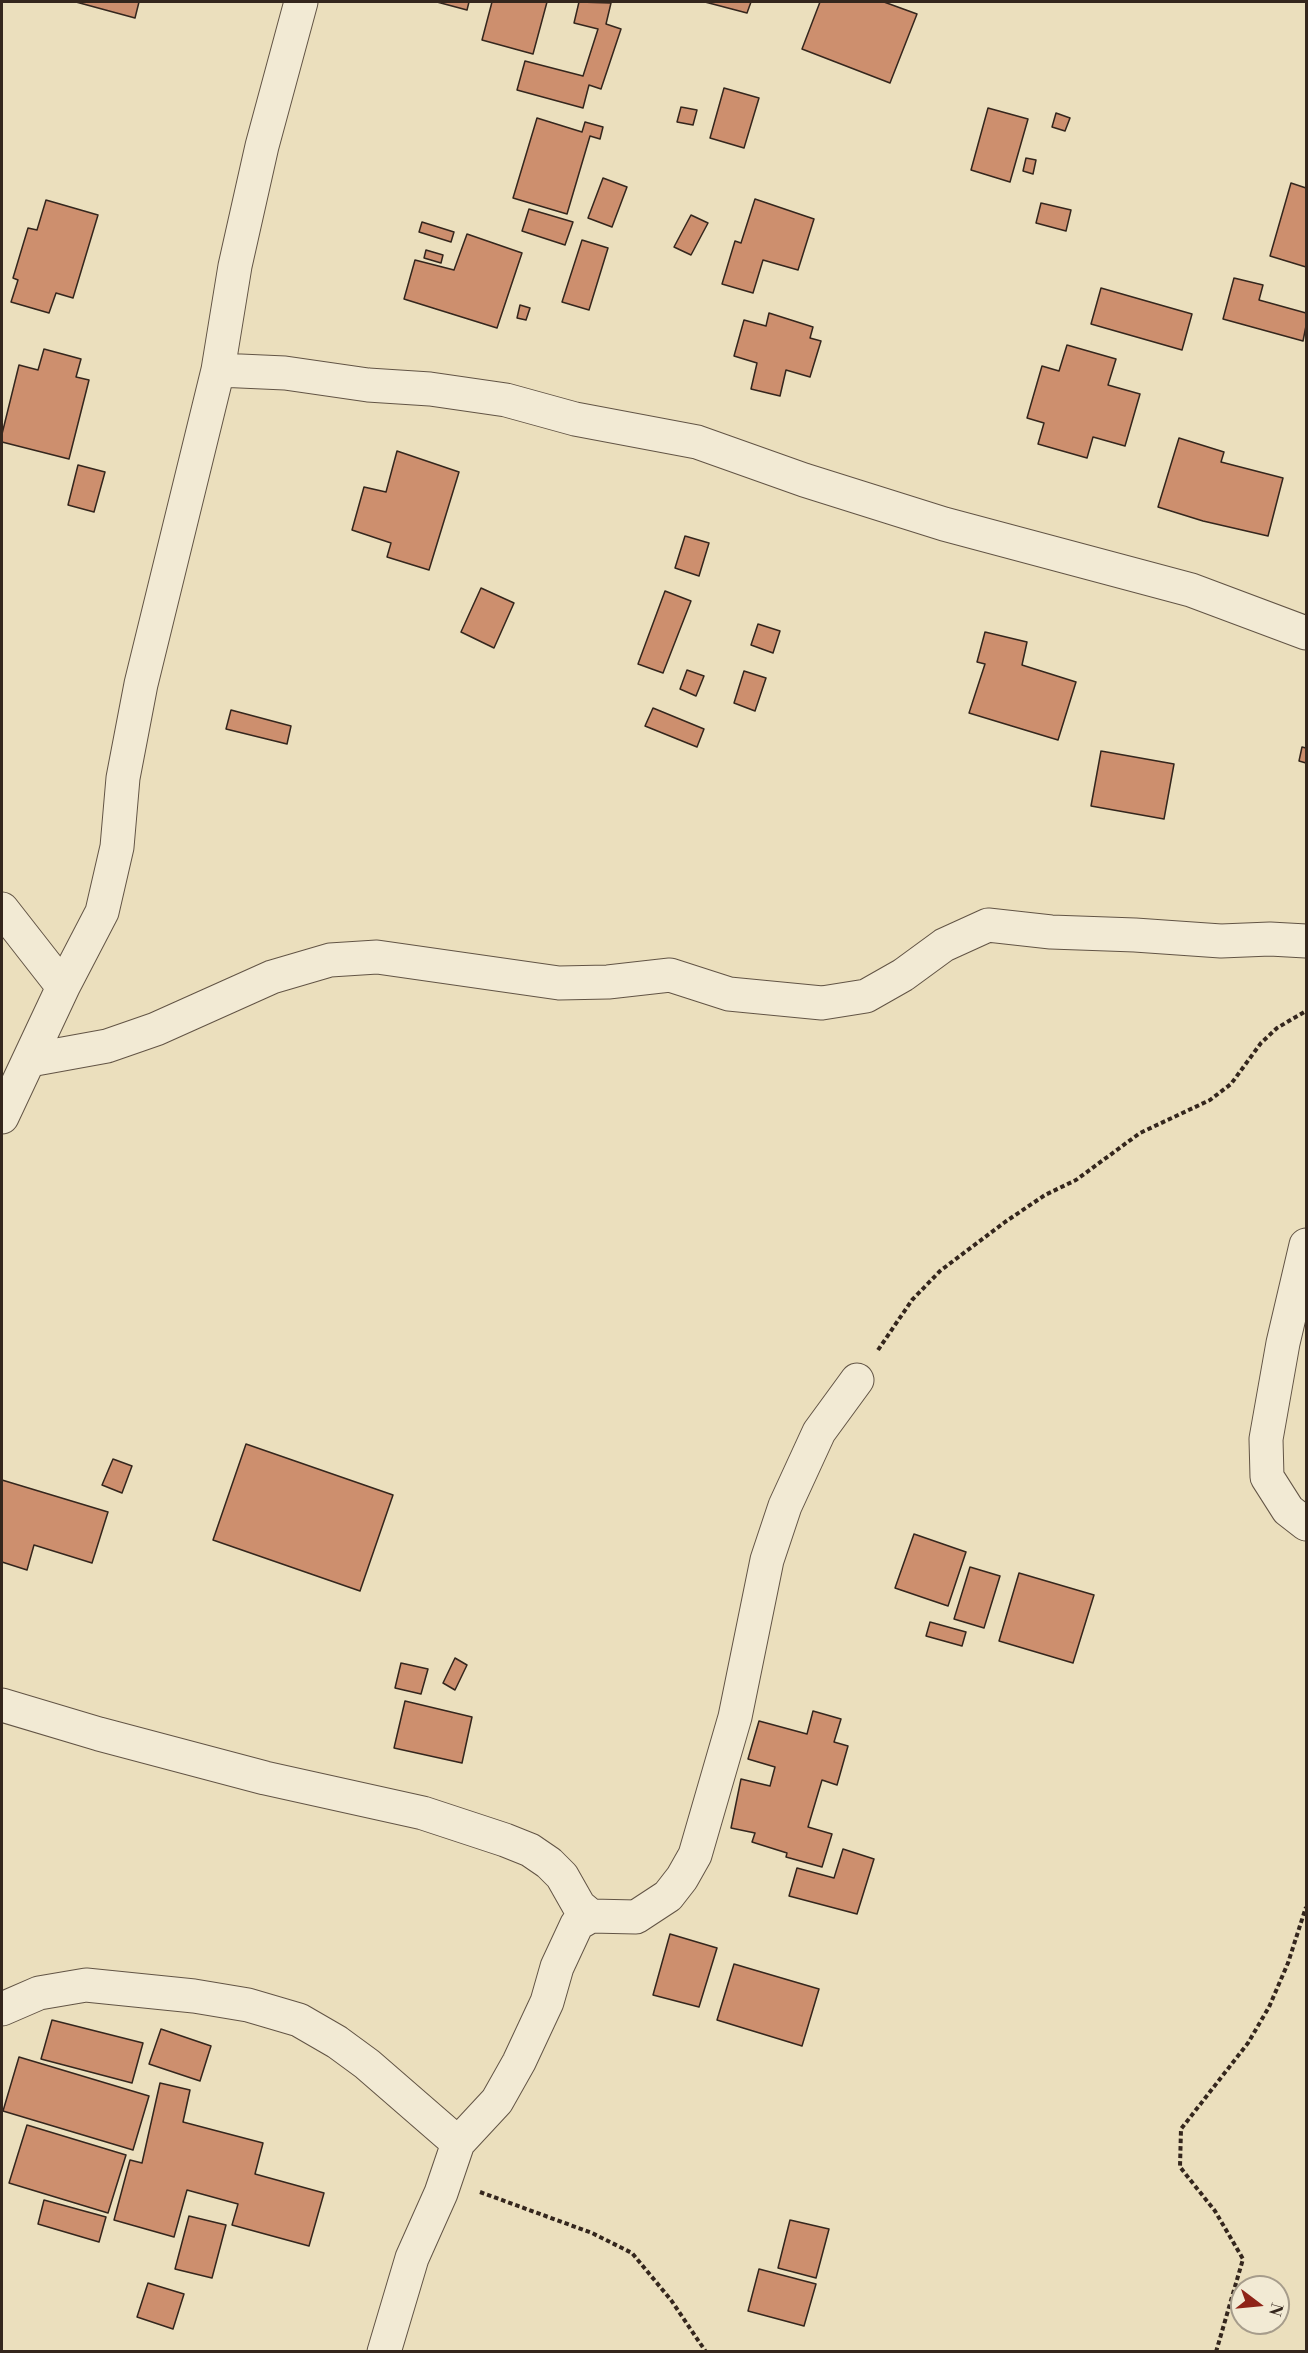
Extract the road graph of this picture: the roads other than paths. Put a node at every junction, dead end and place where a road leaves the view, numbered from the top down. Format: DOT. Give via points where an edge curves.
graph roads {
  1 [pos="301,2"];
  2 [pos="218,370"];
  3 [pos="1306,633"];
  4 [pos="2,909"];
  5 [pos="1306,941"];
  6 [pos="63,987"];
  7 [pos="30,1060"];
  8 [pos="2,1117"];
  9 [pos="1306,1245"];
  10 [pos="857,1380"];
  11 [pos="1306,1524"];
  12 [pos="2,1705"];
  13 [pos="591,1916"];
  14 [pos="2,2009"];
  15 [pos="455,2152"];
  16 [pos="384,2352"];
  1 -- 2 [label="street" via="262,146 235,266"];
  2 -- 3 [label="street" via="285,373 495,398 575,419 697,442 944,524 1191,590"];
  2 -- 6 [label="street" via="141,684 123,778 117,847 102,912"];
  4 -- 6 [label="street"];
  5 -- 7 [label="street" via="1221,941 988,925 944,945 866,996 822,1003 729,994 669,975 558,983 377,957 330,960 272,977 156,1029 106,1046"];
  6 -- 7 [label="street"];
  7 -- 8 [label="street"];
  9 -- 11 [label="street" via="1266,1439 1267,1477 1288,1510"];
  10 -- 13 [label="street" via="819,1432 785,1506 767,1560 735,1717 695,1855 668,1896 636,1917"];
  12 -- 13 [label="street" via="266,1778 423,1813 505,1840 549,1863 562,1876 579,1906"];
  13 -- 15 [label="street" via="577,1924 519,2062 496,2101"];
  14 -- 15 [label="street" via="39,1993 86,1985 194,1996 248,2005 299,2020 367,2064"];
  15 -- 16 [label="street" via="412,2258"];
}
